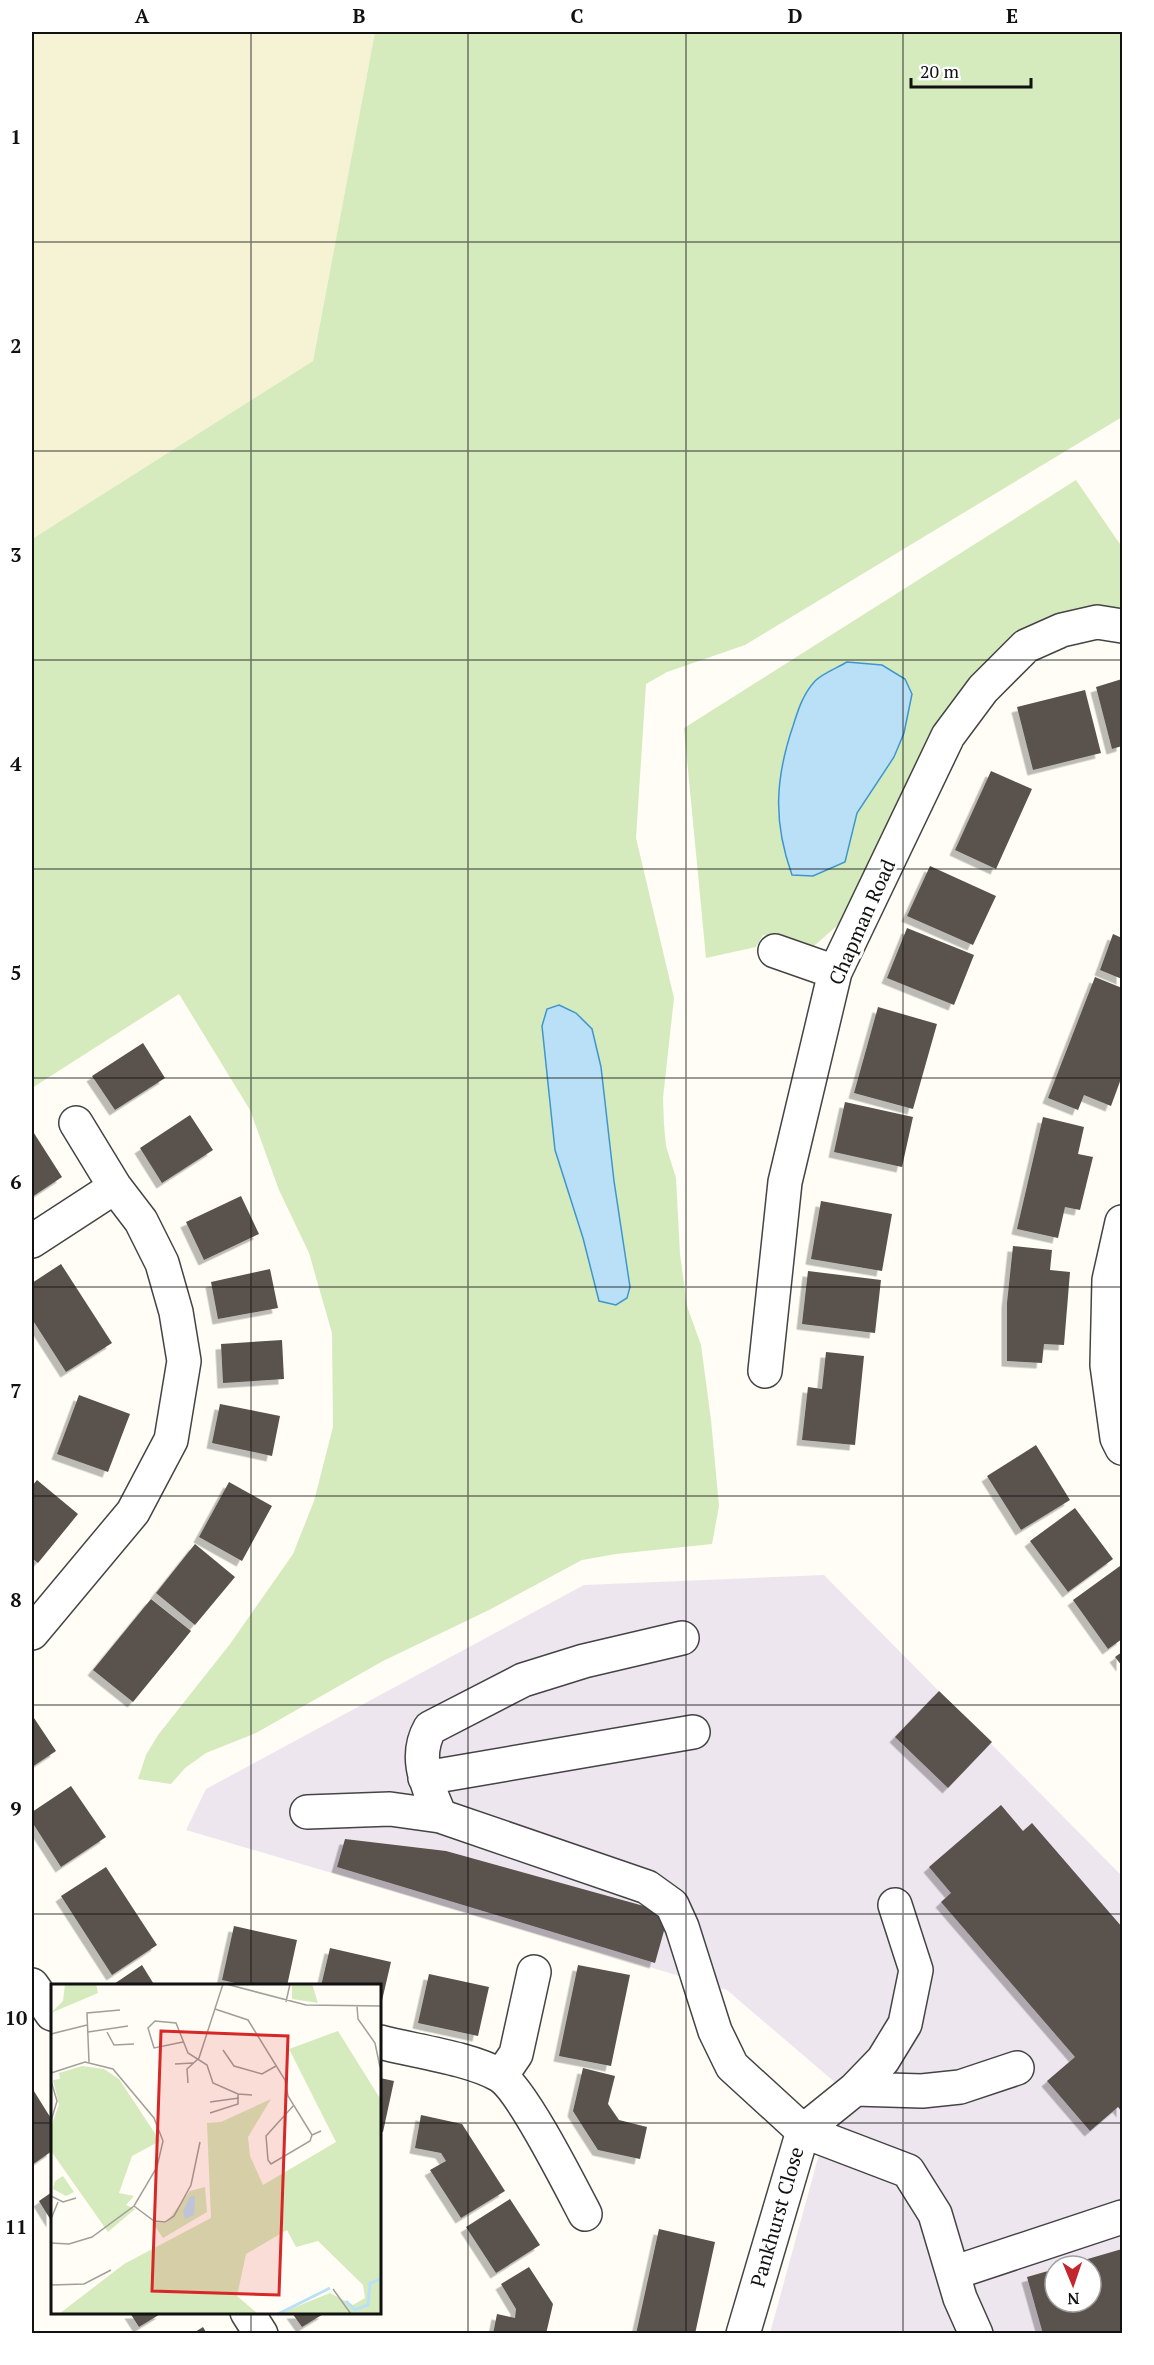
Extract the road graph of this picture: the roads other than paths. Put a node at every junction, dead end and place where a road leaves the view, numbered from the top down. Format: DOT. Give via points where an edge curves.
graph roads {
  1 [pos="1122,626"];
  2 [pos="775,951"];
  3 [pos="835,972"];
  4 [pos="76,1123"];
  5 [pos="115,1187"];
  6 [pos="1122,1222"];
  7 [pos="32,1241"];
  8 [pos="765,1371"];
  9 [pos="1122,1448"];
  10 [pos="32,1633"];
  11 [pos="682,1638"];
  12 [pos="693,1732"];
  13 [pos="425,1778"];
  14 [pos="307,1812"];
  15 [pos="440,1816"];
  16 [pos="895,1905"];
  17 [pos="534,1972"];
  18 [pos="32,1985"];
  19 [pos="51,2013"];
  20 [pos="381,2042"];
  21 [pos="1017,2068"];
  22 [pos="501,2076"];
  23 [pos="855,2089"];
  24 [pos="802,2131"];
  25 [pos="585,2214"];
  26 [pos="1122,2217"];
  27 [pos="953,2273"];
  28 [pos="248,2314"];
  29 [pos="261,2334"];
  30 [pos="743,2334"];
  31 [pos="976,2334"];
  1 -- 3 [label="street, Chapman Road" via="1097,622 1062,630 1026,646 983,689 948,736"];
  2 -- 3 [label="street"];
  3 -- 8 [label="street, Chapman Road" via="785,1182"];
  4 -- 5 [label="street"];
  5 -- 7 [label="street"];
  5 -- 10 [label="street" via="141,1221 162,1263 176,1312 184,1361 171,1440 133,1512"];
  6 -- 9 [label="street" via="1109,1280 1107,1365 1117,1438"];
  11 -- 13 [label="street" via="523,1680 430,1728 421,1751"];
  12 -- 13 [label="street"];
  13 -- 15 [label="street"];
  14 -- 15 [label="street" via="390,1809"];
  15 -- 24 [label="street" via="647,1887 672,1905 715,2031 732,2066"];
  16 -- 23 [label="street, Pankhurst Close" via="916,1970 905,2024 883,2060"];
  17 -- 22 [label="street" via="516,2054"];
  18 -- 19 [label="street"];
  20 -- 22 [label="street"];
  21 -- 23 [label="street" via="960,2087 922,2091"];
  22 -- 25 [label="street" via="549,2147"];
  23 -- 24 [label="street, Pankhurst Close"];
  24 -- 27 [label="street" via="908,2171 935,2214"];
  24 -- 30 [label="street, Pankhurst Close"];
  26 -- 27 [label="street"];
  27 -- 31 [label="street"];
  28 -- 29 [label="street"];
}
